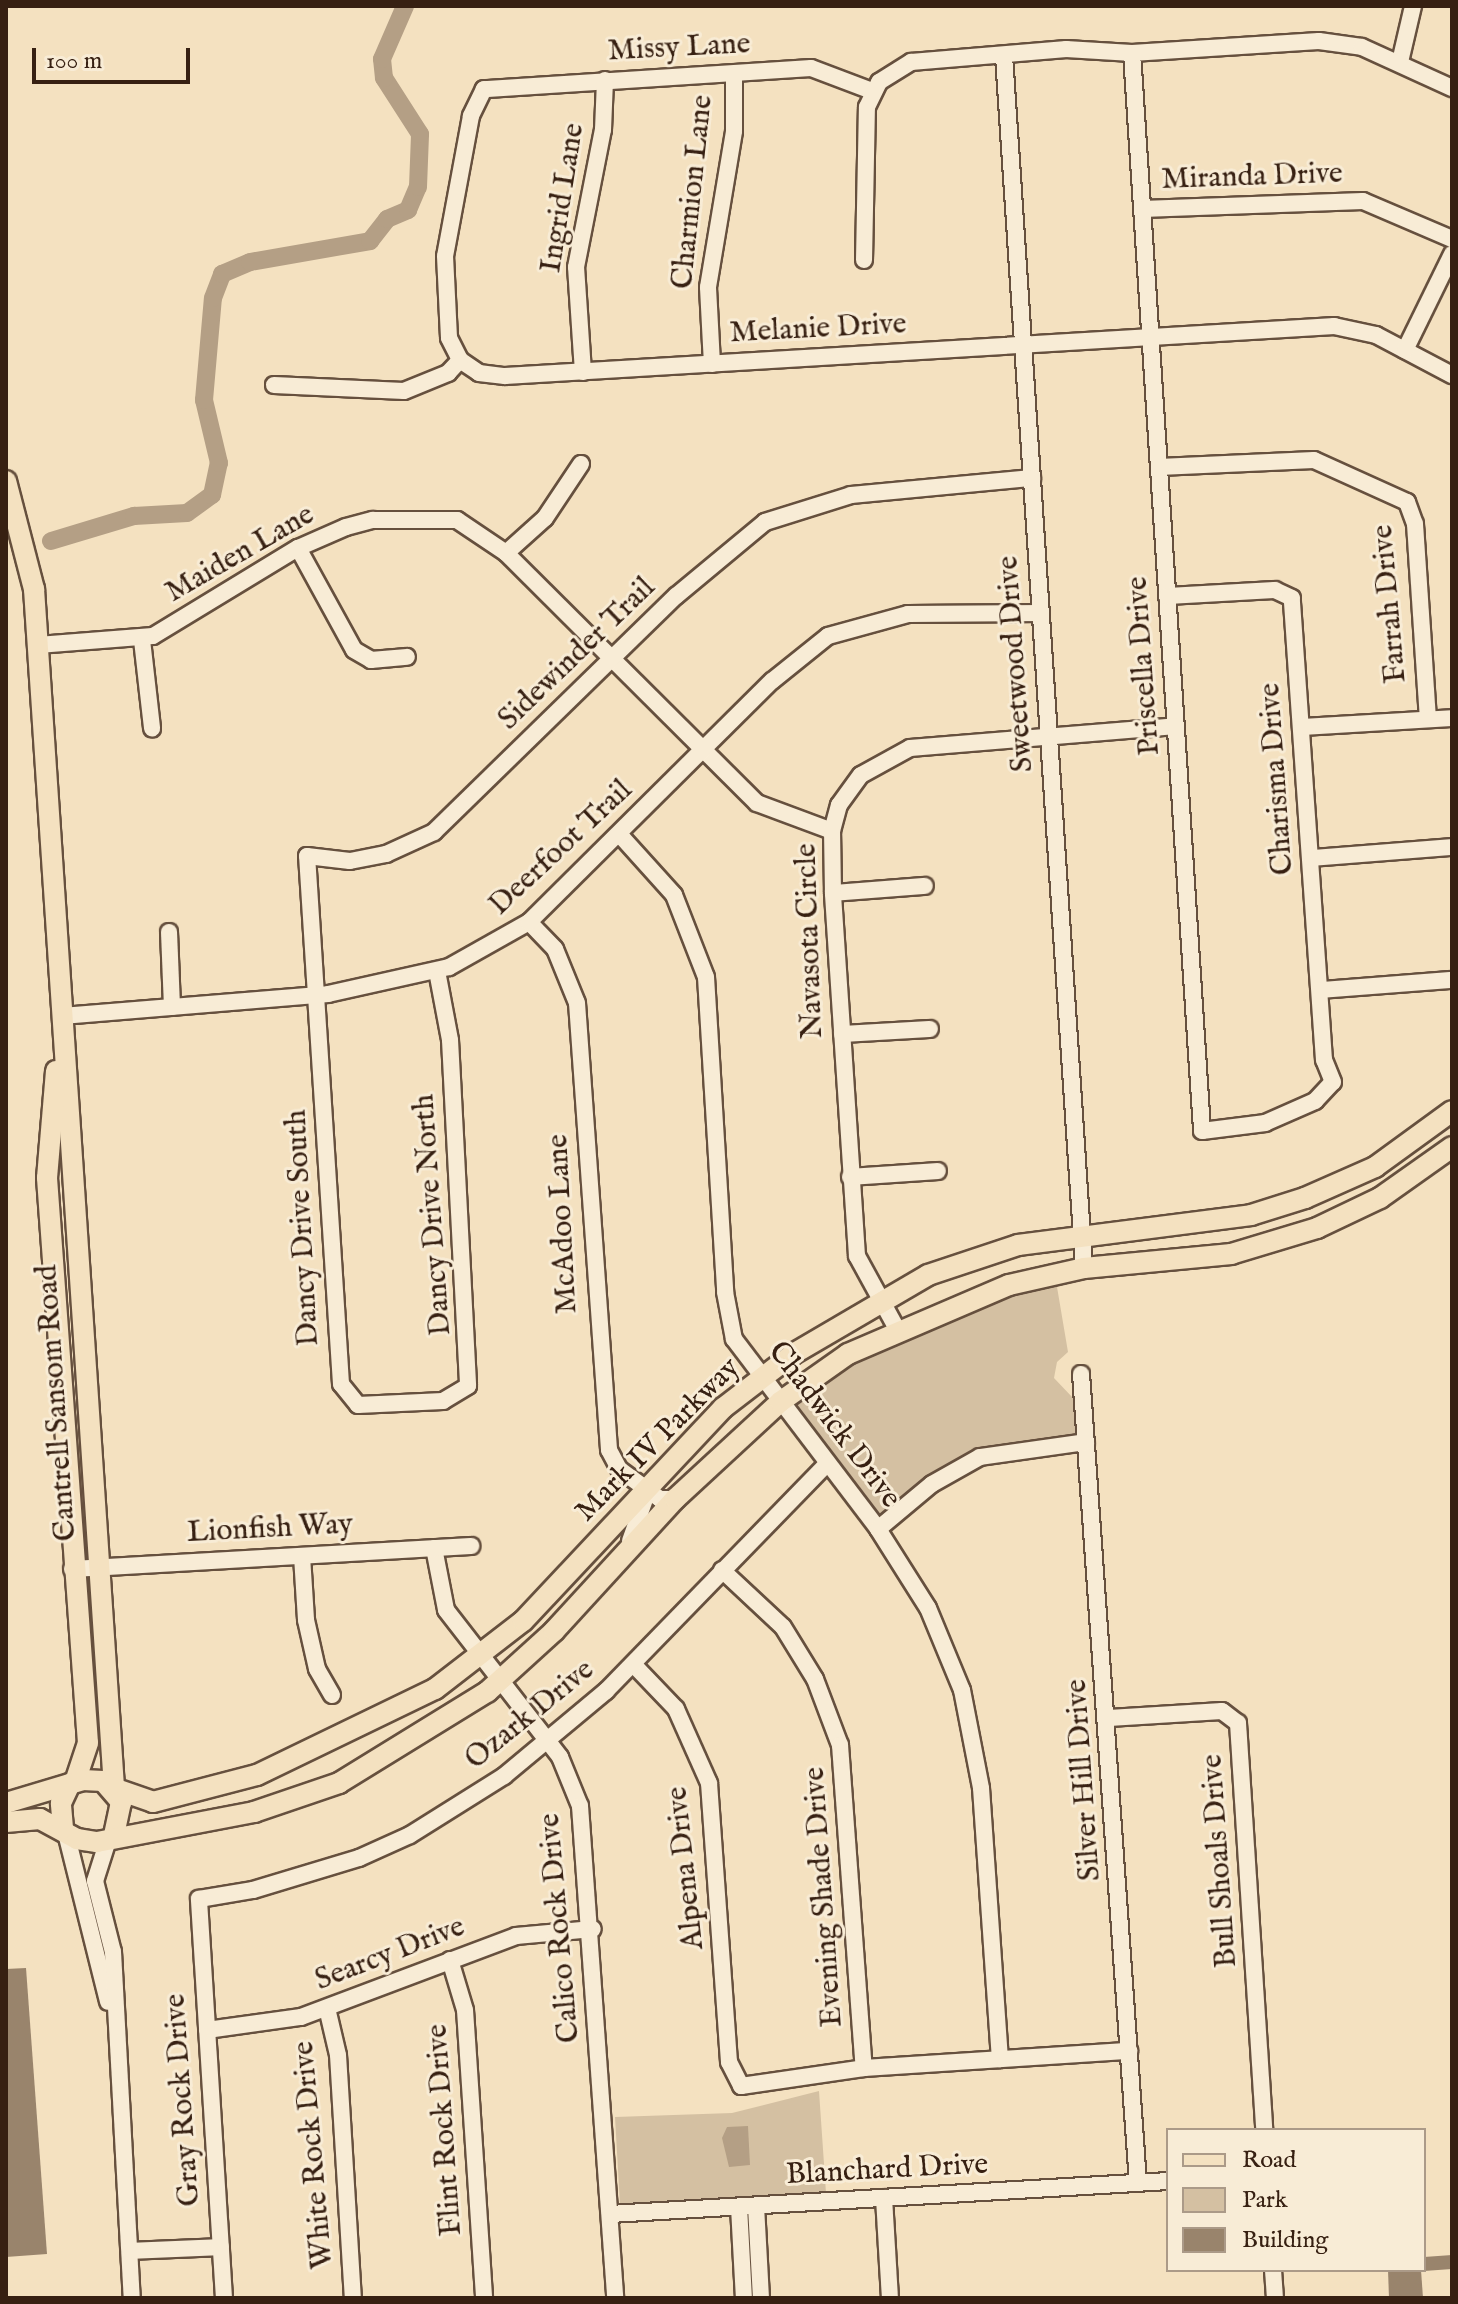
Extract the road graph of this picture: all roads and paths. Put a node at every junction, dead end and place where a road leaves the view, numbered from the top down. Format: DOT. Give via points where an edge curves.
graph roads {
  1 [pos="1413,6"];
  2 [pos="1132,53"];
  3 [pos="1004,56"];
  4 [pos="1400,62"];
  5 [pos="734,75"];
  6 [pos="605,80"];
  7 [pos="1452,88"];
  8 [pos="872,91"];
  9 [pos="1142,209"];
  10 [pos="1452,239"];
  11 [pos="1452,254"];
  12 [pos="864,260"];
  13 [pos="1151,337"];
  14 [pos="1023,345"];
  15 [pos="1405,350"];
  16 [pos="460,360"];
  17 [pos="712,364"];
  18 [pos="583,372"];
  19 [pos="1452,375"];
  20 [pos="274,385"];
  21 [pos="581,464"];
  22 [pos="1159,467"];
  23 [pos="1032,478"];
  24 [pos="6,481"];
  25 [pos="298,548"];
  26 [pos="506,553"];
  27 [pos="1167,596"];
  28 [pos="1041,613"];
  29 [pos="142,640"];
  30 [pos="38,645"];
  31 [pos="407,657"];
  32 [pos="611,658"];
  33 [pos="1452,718"];
  34 [pos="1428,719"];
  35 [pos="1176,726"];
  36 [pos="1302,727"];
  37 [pos="152,728"];
  38 [pos="1049,737"];
  39 [pos="704,750"];
  40 [pos="832,831"];
  41 [pos="620,835"];
  42 [pos="1452,847"];
  43 [pos="1312,858"];
  44 [pos="925,886"];
  45 [pos="833,893"];
  46 [pos="529,922"];
  47 [pos="169,932"];
  48 [pos="437,971"];
  49 [pos="1452,980"];
  50 [pos="1321,990"];
  51 [pos="318,995"];
  52 [pos="172,1007"];
  53 [pos="62,1016"];
  54 [pos="930,1029"];
  55 [pos="842,1034"];
  56 [pos="1333,1082"];
  57 [pos="1452,1111"];
  58 [pos="1452,1147"];
  59 [pos="938,1171"];
  60 [pos="850,1177"];
  61 [pos="73,1185"];
  62 [pos="47,1187"];
  63 [pos="1082,1234"];
  64 [pos="1084,1268"];
  65 [pos="881,1299"];
  66 [pos="897,1329"];
  67 [pos="1081,1374"];
  68 [pos="761,1377"];
  69 [pos="780,1402"];
  70 [pos="402,1405"];
  71 [pos="88,1426"];
  72 [pos="62,1428"];
  73 [pos="1086,1442"];
  74 [pos="827,1464"];
  75 [pos="649,1488"];
  76 [pos="675,1499"];
  77 [pos="878,1529"];
  78 [pos="471,1546"];
  79 [pos="434,1548"];
  80 [pos="625,1554"];
  81 [pos="302,1556"];
  82 [pos="97,1567"];
  83 [pos="72,1569"];
  84 [pos="722,1570"];
  85 [pos="483,1657"];
  86 [pos="633,1664"];
  87 [pos="499,1681"];
  88 [pos="332,1695"];
  89 [pos="1109,1718"];
  90 [pos="549,1742"];
  91 [pos="73,1783"];
  92 [pos="115,1788"];
  93 [pos="6,1803"];
  94 [pos="6,1822"];
  95 [pos="64,1831"];
  96 [pos="111,1838"];
  97 [pos="199,1899"];
  98 [pos="593,1929"];
  99 [pos="450,1960"];
  100 [pos="327,2008"];
  101 [pos="207,2030"];
  102 [pos="116,2039"];
  103 [pos="1129,2051"];
  104 [pos="1000,2059"];
  105 [pos="864,2068"];
  106 [pos="1264,2128"];
  107 [pos="1166,2181"];
  108 [pos="1138,2183"];
  109 [pos="884,2198"];
  110 [pos="748,2206"];
  111 [pos="610,2214"];
  112 [pos="221,2247"];
  113 [pos="130,2251"];
  114 [pos="1273,2272"];
  115 [pos="132,2298"];
  116 [pos="224,2298"];
  117 [pos="353,2298"];
  118 [pos="484,2298"];
  119 [pos="615,2298"];
  120 [pos="744,2298"];
  121 [pos="761,2298"];
  122 [pos="890,2298"];
  123 [pos="1275,2298"];
  1 -- 4 [label="street"];
  2 -- 3 [label="street" via="1066,49"];
  2 -- 4 [label="street" via="1319,41 1362,47"];
  2 -- 9 [label="street, Priscella Drive"];
  3 -- 8 [label="street" via="911,62 892,69"];
  3 -- 14 [label="street, Sweetwood Drive"];
  4 -- 7 [label="street"];
  5 -- 6 [label="street, Missy Lane"];
  5 -- 8 [label="street, Missy Lane" via="811,68"];
  5 -- 17 [label="street, Charmion Lane" via="734,131 708,287"];
  6 -- 16 [label="street, Missy Lane" via="484,89 471,116 445,256 449,338"];
  6 -- 18 [label="street, Ingrid Lane" via="603,130 576,267"];
  8 -- 12 [label="street"];
  9 -- 10 [label="street, Miranda Drive" via="1363,201"];
  9 -- 13 [label="street, Priscella Drive"];
  11 -- 15 [label="street"];
  13 -- 14 [label="street, Melanie Drive"];
  13 -- 15 [label="street, Melanie Drive" via="1334,326 1376,335"];
  13 -- 22 [label="street, Priscella Drive"];
  14 -- 17 [label="street, Melanie Drive"];
  14 -- 23 [label="street, Sweetwood Drive"];
  15 -- 19 [label="street, Melanie Drive"];
  16 -- 18 [label="street, Melanie Drive" via="479,373 505,376"];
  16 -- 20 [label="street" via="448,373 404,391"];
  17 -- 18 [label="street, Melanie Drive"];
  21 -- 26 [label="street" via="545,518"];
  22 -- 27 [label="street, Priscella Drive"];
  22 -- 34 [label="street, Farrah Drive" via="1314,460 1407,502 1415,524"];
  23 -- 28 [label="street, Sweetwood Drive"];
  23 -- 32 [label="street, Sidewinder Trail" via="865,493 789,511 741,539"];
  24 -- 30 [label="main road, Cantrell Sansom Road" via="31,564"];
  25 -- 26 [label="street, Maiden Lane" via="373,520 438,517 467,524"];
  25 -- 29 [label="street, Maiden Lane"];
  25 -- 31 [label="street" via="354,650 371,660"];
  26 -- 32 [label="street, Maiden Lane"];
  27 -- 35 [label="street, Priscella Drive"];
  27 -- 36 [label="street, Charisma Drive" via="1286,591"];
  28 -- 38 [label="street, Sweetwood Drive"];
  28 -- 39 [label="street, Deerfoot Trail" via="964,610 852,625 791,664"];
  29 -- 30 [label="street, Maiden Lane"];
  29 -- 37 [label="street"];
  30 -- 53 [label="main road, Cantrell Sansom Road"];
  32 -- 39 [label="street, Maiden Lane"];
  32 -- 51 [label="street, Sidewinder Trail" via="434,832 386,854 350,861 307,856"];
  33 -- 34 [label="street"];
  34 -- 36 [label="street"];
  35 -- 38 [label="street, Navasota Circle"];
  35 -- 56 [label="street, Priscella Drive" via="1202,1131 1265,1123 1315,1101"];
  36 -- 43 [label="street, Charisma Drive"];
  38 -- 40 [label="street, Navasota Circle" via="910,748 892,755 849,788"];
  38 -- 63 [label="street, Sweetwood Drive"];
  39 -- 40 [label="street, Maiden Lane" via="757,803"];
  39 -- 41 [label="street, Deerfoot Trail"];
  40 -- 45 [label="street, Navasota Circle"];
  41 -- 46 [label="street, Deerfoot Trail"];
  41 -- 68 [label="street, Chadwick Drive" via="674,895 701,954 727,1307 734,1339"];
  42 -- 43 [label="street"];
  43 -- 50 [label="street, Charisma Drive"];
  44 -- 45 [label="street"];
  45 -- 55 [label="street, Navasota Circle"];
  46 -- 48 [label="street, Deerfoot Trail"];
  46 -- 75 [label="street, McAdoo Lane" via="555,949 577,1003 604,1428 619,1469"];
  47 -- 52 [label="street"];
  48 -- 51 [label="street, Deerfoot Trail"];
  48 -- 70 [label="street, Dancy Drive North" via="450,1040 471,1371 458,1397"];
  49 -- 50 [label="street"];
  50 -- 56 [label="street, Charisma Drive" via="1324,1060"];
  51 -- 52 [label="street, Deerfoot Trail"];
  51 -- 70 [label="street, Dancy Drive South" via="341,1384 358,1405"];
  52 -- 53 [label="street, Deerfoot Trail"];
  53 -- 61 [label="main road, Cantrell Sansom Road"];
  53 -- 62 [label="main road, Cantrell Sansom Road"];
  54 -- 55 [label="street"];
  55 -- 60 [label="street, Navasota Circle"];
  57 -- 63 [label="main road, Mark IV Parkway" via="1375,1167 1305,1198 1251,1215"];
  58 -- 64 [label="main road, Mark IV Parkway" via="1380,1198 1317,1228 1231,1254"];
  59 -- 60 [label="street"];
  60 -- 65 [label="street, Navasota Circle" via="857,1256"];
  61 -- 62 [label="main road"];
  61 -- 71 [label="main road, Cantrell Sansom Road"];
  62 -- 72 [label="main road, Cantrell Sansom Road"];
  63 -- 64 [label="street, Sweetwood Drive"];
  63 -- 65 [label="main road, Mark IV Parkway" via="1018,1245 928,1275"];
  64 -- 66 [label="main road, Mark IV Parkway" via="1009,1285"];
  65 -- 66 [label="street, Navasota Circle"];
  65 -- 68 [label="main road, Mark IV Parkway"];
  66 -- 69 [label="main road, Mark IV Parkway"];
  67 -- 73 [label="street, Silver Hill Drive"];
  68 -- 69 [label="street, Chadwick Drive"];
  68 -- 75 [label="main road, Mark IV Parkway"];
  69 -- 74 [label="street, Chadwick Drive"];
  69 -- 76 [label="main road, Mark IV Parkway"];
  71 -- 72 [label="main road"];
  71 -- 82 [label="main road, Cantrell Sansom Road"];
  72 -- 83 [label="main road, Cantrell Sansom Road"];
  73 -- 77 [label="street" via="980,1457 932,1484"];
  73 -- 89 [label="street, Silver Hill Drive"];
  74 -- 77 [label="street, Chadwick Drive"];
  74 -- 84 [label="street, Ozark Drive"];
  75 -- 76 [label="street, McAdoo Lane" via="660,1499"];
  75 -- 80 [label="street"];
  75 -- 85 [label="main road, Mark IV Parkway"];
  76 -- 80 [label="main road, Mark IV Parkway"];
  77 -- 104 [label="street, Chadwick Drive" via="928,1608 962,1690 981,1788"];
  78 -- 79 [label="street, Lionfish Way"];
  79 -- 81 [label="street, Lionfish Way"];
  79 -- 85 [label="street, Calico Rock Drive" via="446,1610"];
  80 -- 87 [label="main road, Mark IV Parkway"];
  81 -- 82 [label="street, Lionfish Way"];
  81 -- 88 [label="street" via="306,1620 317,1669"];
  82 -- 83 [label="street, Lionfish Way"];
  82 -- 92 [label="main road, Cantrell Sansom Road"];
  83 -- 91 [label="main road, Cantrell Sansom Road" via="88,1743"];
  84 -- 86 [label="street, Ozark Drive"];
  84 -- 105 [label="street, Evening Shade Drive" via="783,1627 815,1679 840,1745"];
  85 -- 87 [label="street, Calico Rock Drive"];
  85 -- 92 [label="main road, Mark IV Parkway" via="383,1719 257,1775 153,1802"];
  86 -- 90 [label="street, Ozark Drive"];
  86 -- 105 [label="street, Alpena Drive" via="676,1709 709,1783 729,2062 741,2086"];
  87 -- 90 [label="street, Calico Rock Drive"];
  87 -- 96 [label="main road, Mark IV Parkway" via="411,1744 339,1783 254,1812"];
  89 -- 103 [label="street, Silver Hill Drive"];
  89 -- 106 [label="street, Bull Shoals Drive" via="1222,1711 1238,1723"];
  90 -- 97 [label="street, Ozark Drive" via="458,1808 359,1858 280,1883"];
  90 -- 98 [label="street, Calico Rock Drive" via="580,1806"];
  91 -- 92 [label="main road" via="97,1779"];
  91 -- 93 [label="main road"];
  91 -- 95 [label="main road" via="61,1803"];
  92 -- 96 [label="main road" via="122,1816"];
  94 -- 95 [label="main road" via="40,1819"];
  95 -- 96 [label="main road" via="87,1842"];
  95 -- 102 [label="street"];
  96 -- 102 [label="street" via="95,1881 113,1952"];
  97 -- 101 [label="street, Gray Rock Drive"];
  98 -- 99 [label="street, Searcy Drive" via="516,1936"];
  98 -- 111 [label="street, Calico Rock Drive"];
  99 -- 100 [label="street, Searcy Drive"];
  99 -- 118 [label="street, Flint Rock Drive" via="465,2010"];
  100 -- 101 [label="street, Searcy Drive"];
  100 -- 117 [label="street, White Rock Drive" via="338,2055"];
  101 -- 112 [label="street, Gray Rock Drive"];
  102 -- 113 [label="street"];
  103 -- 104 [label="street"];
  103 -- 108 [label="street, Silver Hill Drive"];
  104 -- 105 [label="street"];
  107 -- 108 [label="street, Blanchard Drive"];
  108 -- 109 [label="street, Blanchard Drive"];
  109 -- 110 [label="street, Blanchard Drive"];
  109 -- 122 [label="street"];
  110 -- 111 [label="street, Blanchard Drive"];
  110 -- 120 [label="street"];
  110 -- 121 [label="street"];
  111 -- 119 [label="street, Calico Rock Drive"];
  112 -- 113 [label="street"];
  112 -- 116 [label="street, Gray Rock Drive"];
  113 -- 115 [label="street"];
  114 -- 123 [label="street"];
}
